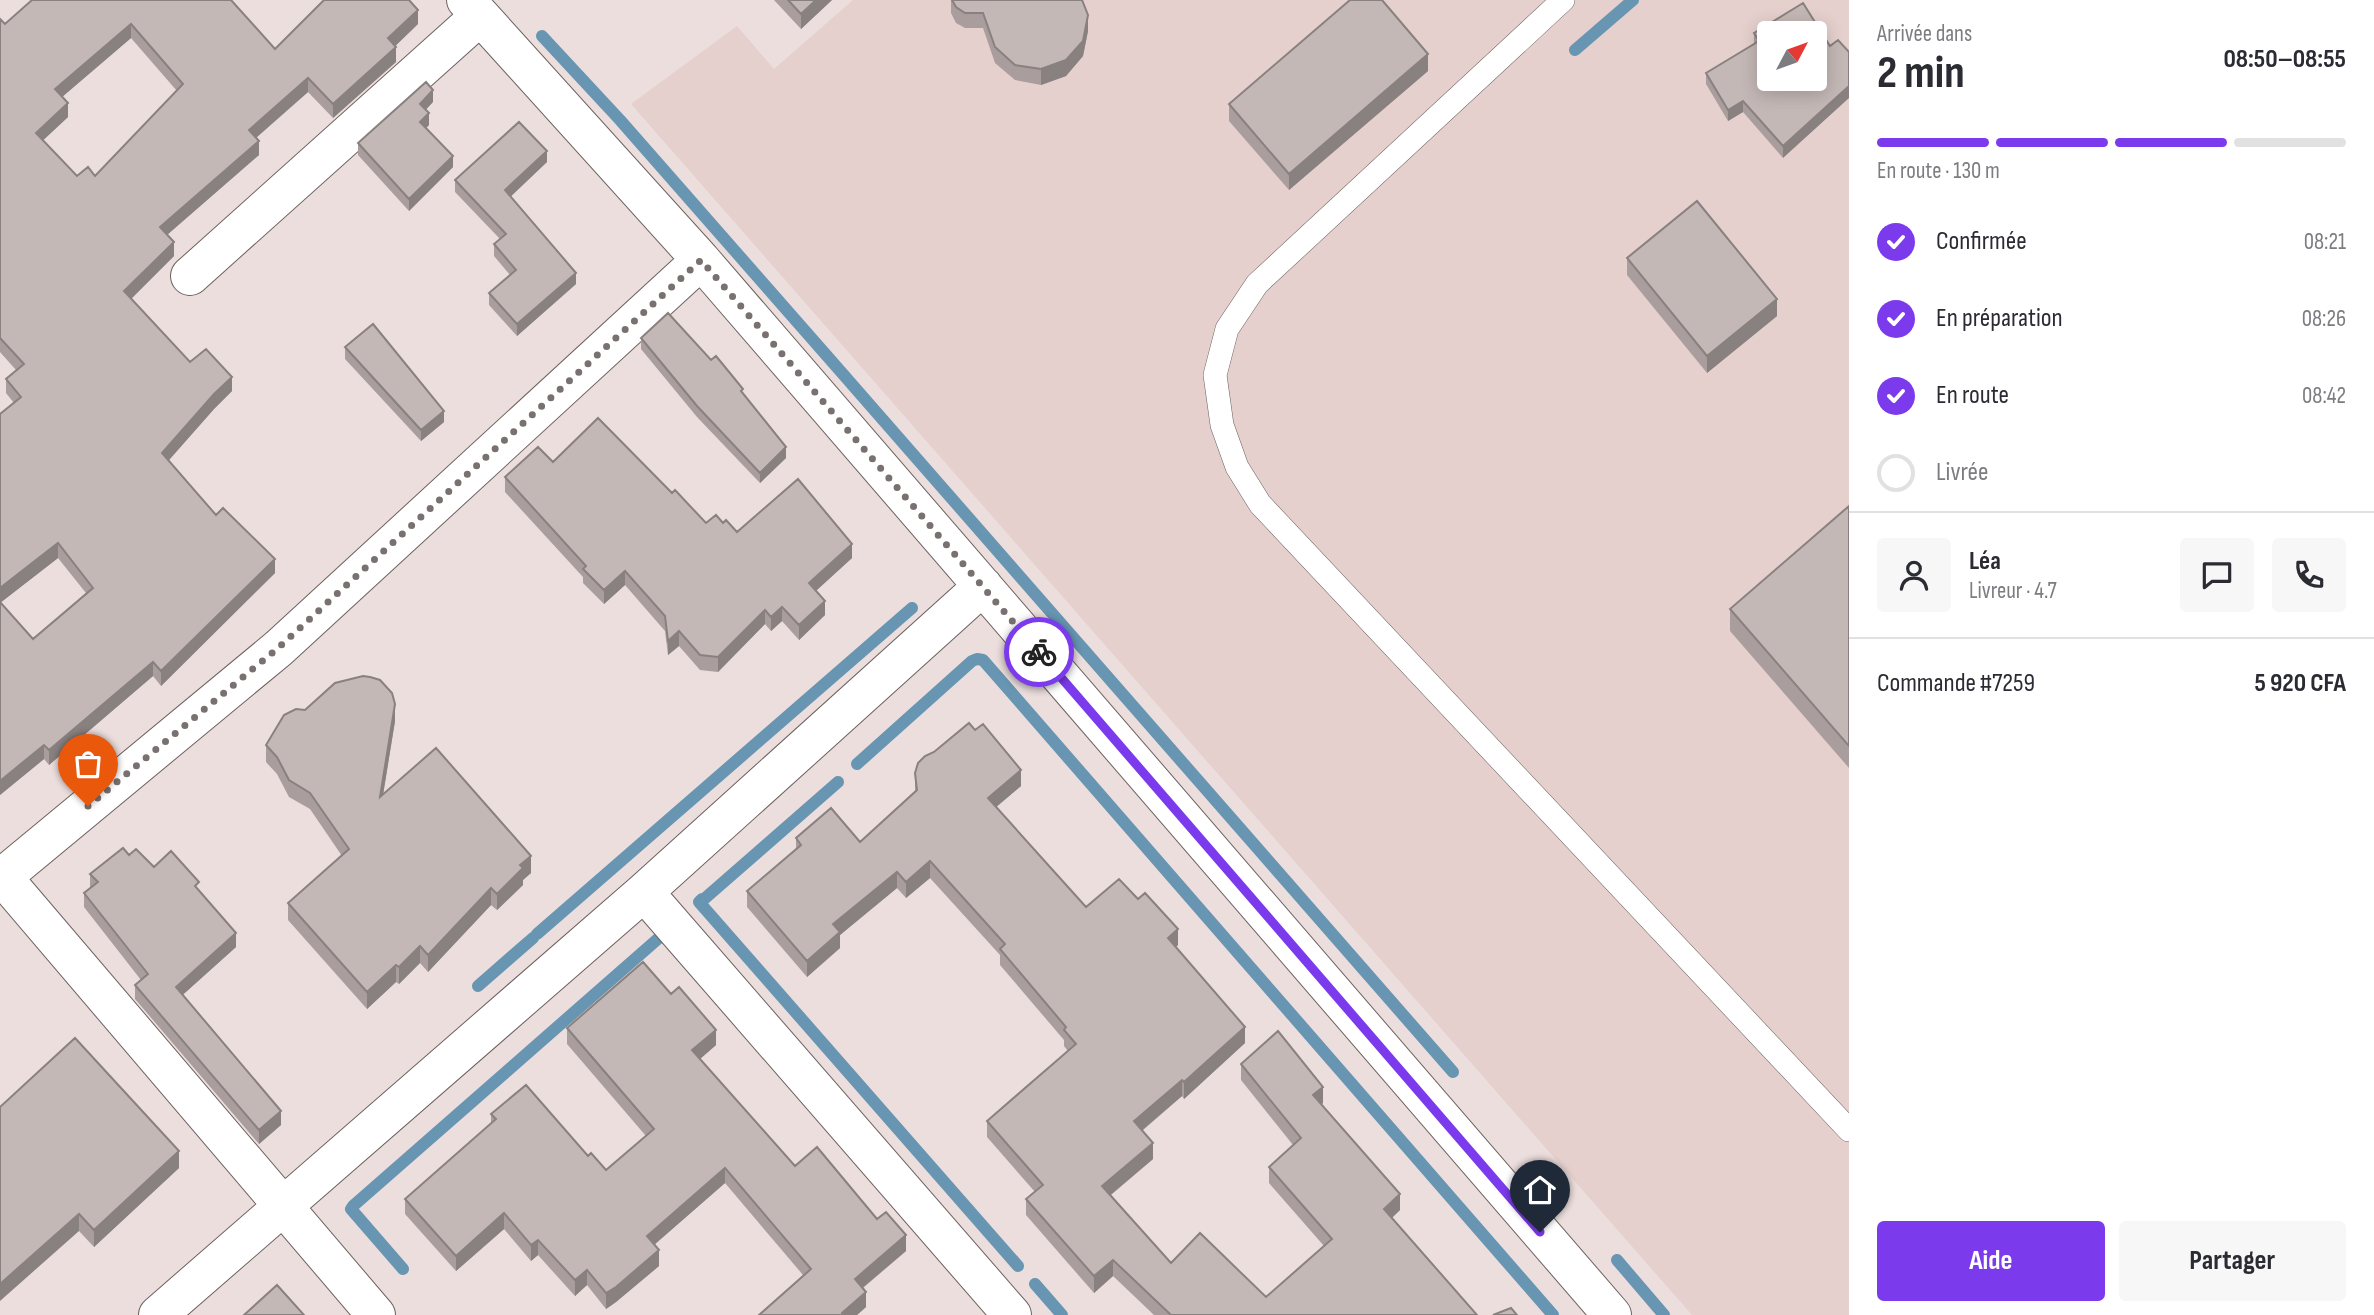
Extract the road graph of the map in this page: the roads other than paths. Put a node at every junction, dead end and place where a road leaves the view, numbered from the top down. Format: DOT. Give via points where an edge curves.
graph roads {
  1 [pos="1563,0"];
  2 [pos="473,8"];
  3 [pos="701,260"];
  4 [pos="190,276"];
  5 [pos="983,586"];
  6 [pos="1,877"];
  7 [pos="645,892"];
  8 [pos="1849,1130"];
  9 [pos="284,1206"];
  10 [pos="158,1315"];
  11 [pos="376,1315"];
  12 [pos="1012,1315"];
  13 [pos="1612,1315"];
  1 -- 8 [label="lane" via="1257,284 1227,329 1215,375 1222,425 1237,467 1260,504"];
  2 -- 3 [label="street"];
  2 -- 4 [label="street"];
  3 -- 5 [label="street"];
  3 -- 6 [label="street" via="278,648"];
  5 -- 7 [label="street"];
  5 -- 13 [label="street"];
  6 -- 9 [label="street"];
  7 -- 9 [label="street"];
  7 -- 12 [label="street"];
  9 -- 10 [label="street"];
  9 -- 11 [label="street"];
}
